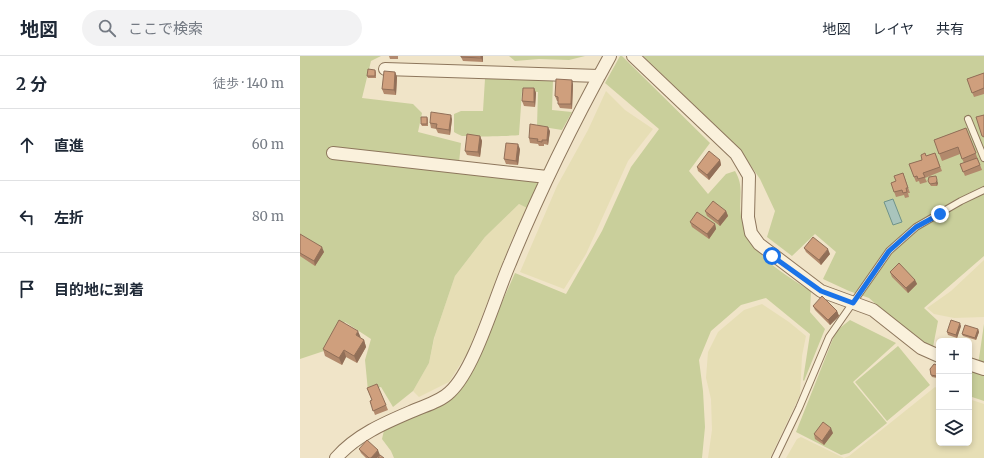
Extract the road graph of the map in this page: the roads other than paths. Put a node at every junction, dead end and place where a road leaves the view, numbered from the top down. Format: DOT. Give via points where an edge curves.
graph roads {
  1 [pos="610,56"];
  2 [pos="633,56"];
  3 [pos="386,70"];
  4 [pos="599,76"];
  5 [pos="968,119"];
  6 [pos="334,153"];
  7 [pos="984,158"];
  8 [pos="547,177"];
  9 [pos="984,190"];
  10 [pos="853,303"];
  11 [pos="936,355"];
  12 [pos="972,365"];
  13 [pos="984,368"];
  14 [pos="336,458"];
  15 [pos="775,458"];
  1 -- 4 [label="street"];
  2 -- 10 [label="street" via="736,154 745,166 750,176 748,217 751,233 758,244 821,291"];
  3 -- 4 [label="street"];
  4 -- 8 [label="street"];
  5 -- 7 [label="lane"];
  6 -- 8 [label="street"];
  8 -- 14 [label="street" via="474,354 462,377 450,392 439,400 376,427"];
  9 -- 10 [label="lane" via="904,236 889,251"];
  10 -- 11 [label="street" via="873,310 921,348"];
  10 -- 15 [label="lane" via="829,337"];
  12 -- 13 [label="street"];
}
